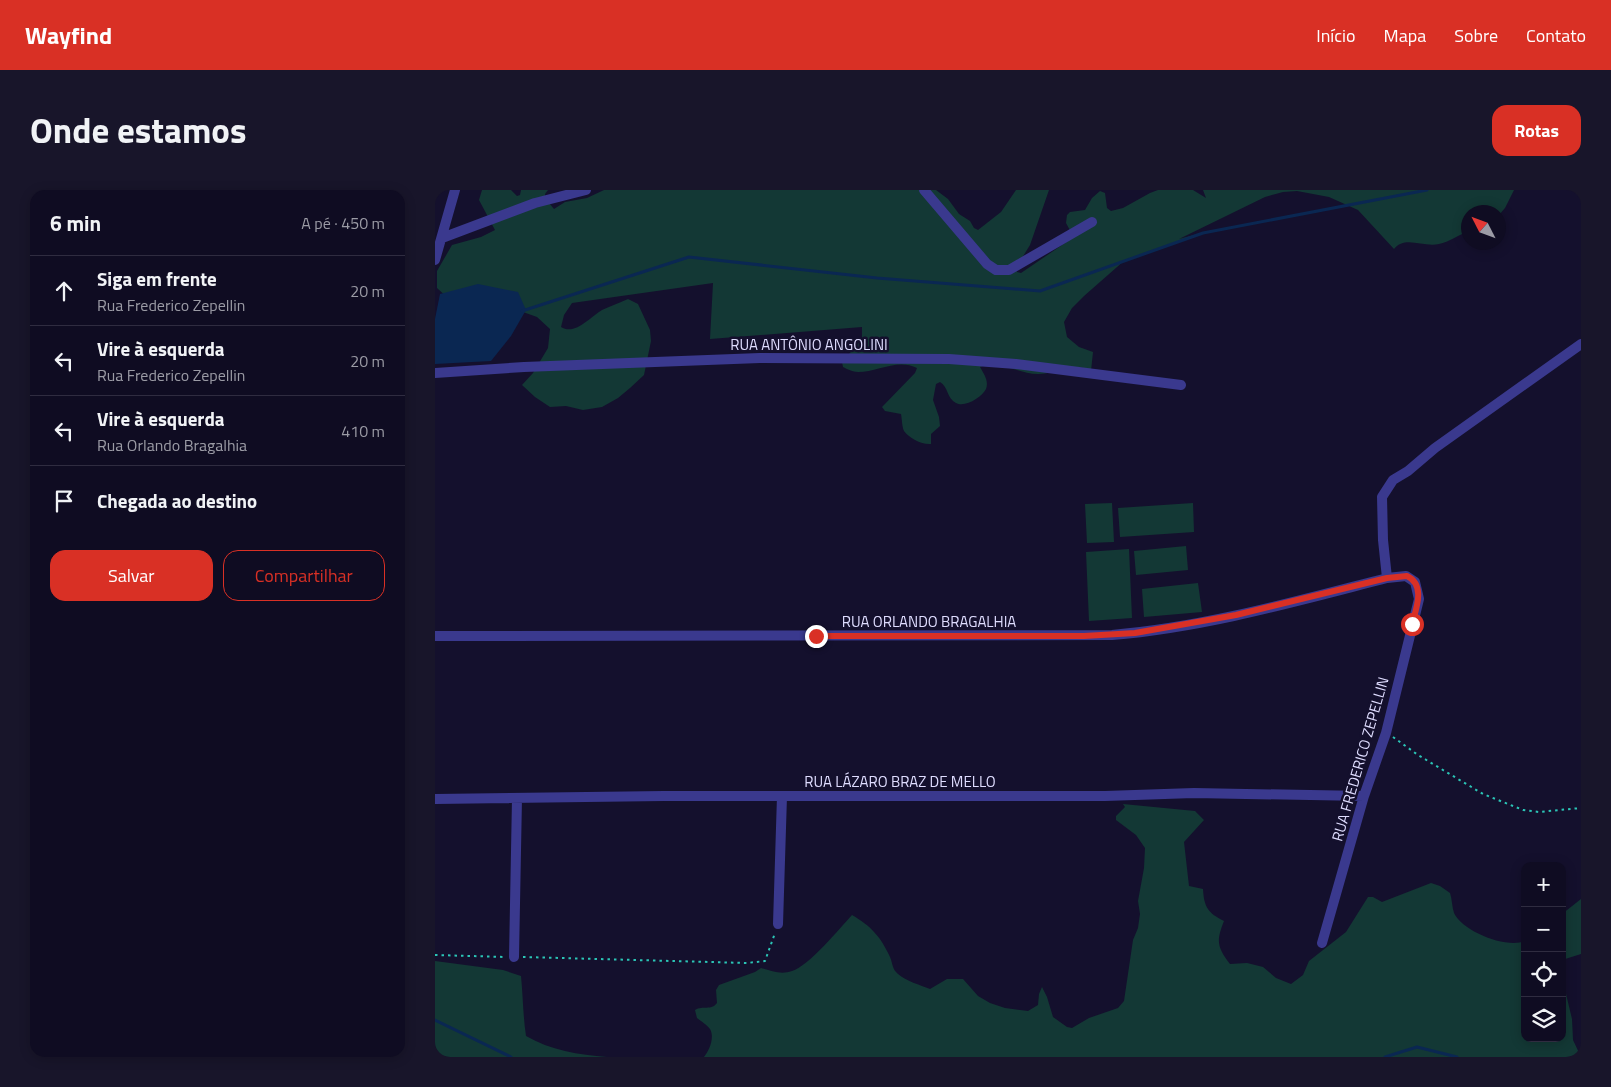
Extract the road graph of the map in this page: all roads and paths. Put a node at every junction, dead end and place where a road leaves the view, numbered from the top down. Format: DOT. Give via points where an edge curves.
graph roads {
  1 [pos="455,190"];
  2 [pos="586,190"];
  3 [pos="924,190"];
  4 [pos="1092,222"];
  5 [pos="442,238"];
  6 [pos="435,260"];
  7 [pos="1581,344"];
  8 [pos="435,374"];
  9 [pos="1181,384"];
  10 [pos="1387,578"];
  11 [pos="435,636"];
  12 [pos="1386,733"];
  13 [pos="782,796"];
  14 [pos="1364,796"];
  15 [pos="517,798"];
  16 [pos="435,799"];
  17 [pos="1581,808"];
  18 [pos="778,924"];
  19 [pos="1322,943"];
  20 [pos="435,955"];
  21 [pos="514,957"];
  1 -- 5 [label="street"];
  2 -- 5 [label="street" via="535,204"];
  3 -- 4 [label="street" via="987,264 996,270 1009,270"];
  5 -- 6 [label="street"];
  7 -- 10 [label="street" via="1393,480 1382,496"];
  8 -- 9 [label="street, RUA ANTÔNIO ANGOLINI" via="524,367 760,358 949,359"];
  10 -- 11 [label="street, RUA ORLANDO BRAGALHIA" via="1236,615 1112,635"];
  10 -- 12 [label="street, RUA FREDERICO ZEPELLIN" via="1411,578 1419,599"];
  12 -- 14 [label="street, RUA FREDERICO ZEPELLIN"];
  12 -- 17 [label="path" via="1483,794 1514,807 1539,812"];
  13 -- 14 [label="street, RUA LÁZARO BRAZ DE MELLO" via="1194,793"];
  13 -- 15 [label="street, RUA LÁZARO BRAZ DE MELLO"];
  13 -- 18 [label="street"];
  14 -- 19 [label="street, RUA FREDERICO ZEPELLIN"];
  15 -- 16 [label="street, RUA LÁZARO BRAZ DE MELLO"];
  15 -- 21 [label="street"];
  18 -- 21 [label="path" via="765,961"];
  20 -- 21 [label="path"];
}
